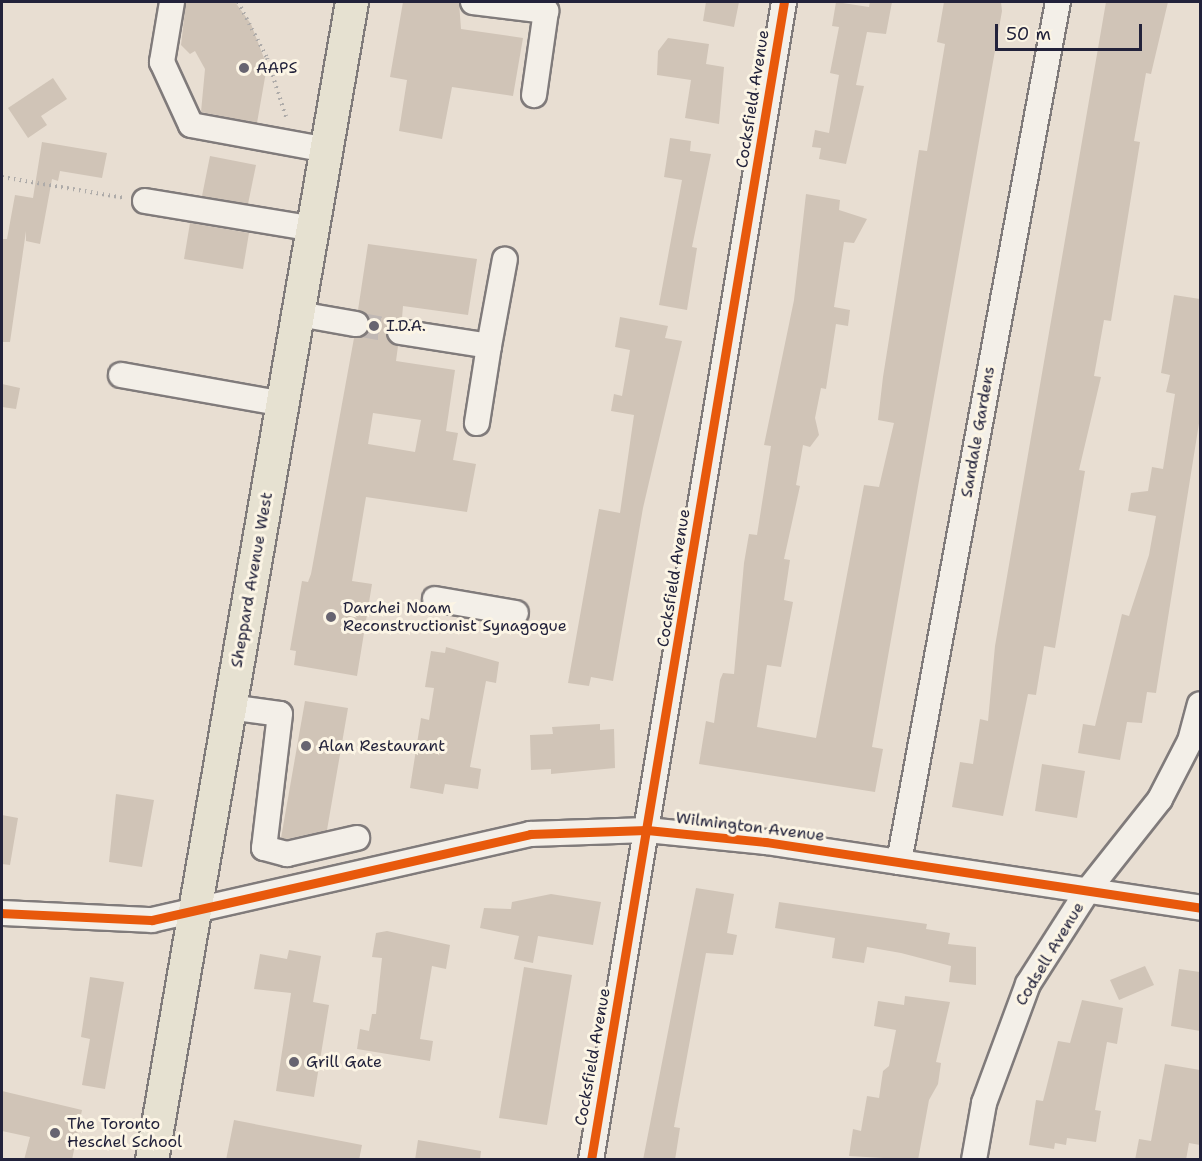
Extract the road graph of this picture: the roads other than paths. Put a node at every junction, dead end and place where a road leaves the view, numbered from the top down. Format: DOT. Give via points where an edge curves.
graph roads {
  1 [pos="172,2"];
  2 [pos="352,2"];
  3 [pos="473,2"];
  4 [pos="784,2"];
  5 [pos="1058,2"];
  6 [pos="546,6"];
  7 [pos="534,94"];
  8 [pos="327,150"];
  9 [pos="145,201"];
  10 [pos="314,229"];
  11 [pos="505,259"];
  12 [pos="299,314"];
  13 [pos="356,324"];
  14 [pos="400,332"];
  15 [pos="489,346"];
  16 [pos="121,375"];
  17 [pos="283,404"];
  18 [pos="477,423"];
  19 [pos="435,599"];
  20 [pos="516,613"];
  21 [pos="1200,704"];
  22 [pos="229,707"];
  23 [pos="647,830"];
  24 [pos="357,838"];
  25 [pos="898,862"];
  26 [pos="1088,890"];
  27 [pos="1200,908"];
  28 [pos="2,913"];
  29 [pos="194,913"];
  30 [pos="152,1160"];
  31 [pos="591,1160"];
  32 [pos="974,1160"];
  1 -- 8 [label="street" via="162,62 191,125"];
  2 -- 8 [label="main road, Sheppard Avenue West"];
  3 -- 6 [label="street"];
  4 -- 23 [label="street, Cocksfield Avenue"];
  5 -- 25 [label="street, Sandale Gardens"];
  6 -- 7 [label="street"];
  8 -- 10 [label="main road, Sheppard Avenue West"];
  9 -- 10 [label="street"];
  10 -- 12 [label="main road, Sheppard Avenue West"];
  11 -- 15 [label="street"];
  12 -- 13 [label="street"];
  12 -- 17 [label="main road, Sheppard Avenue West"];
  14 -- 15 [label="street"];
  15 -- 18 [label="street"];
  16 -- 17 [label="street"];
  17 -- 22 [label="main road, Sheppard Avenue West"];
  19 -- 20 [label="street"];
  21 -- 26 [label="street, Codsell Avenue" via="1190,741 1160,799"];
  22 -- 24 [label="street" via="280,714 261,836 264,848 287,854"];
  22 -- 29 [label="main road, Sheppard Avenue West"];
  23 -- 25 [label="street, Wilmington Avenue"];
  23 -- 29 [label="street, Wilmington Avenue" via="530,834"];
  23 -- 31 [label="street, Cocksfield Avenue"];
  25 -- 26 [label="street, Wilmington Avenue"];
  26 -- 27 [label="street, Wilmington Avenue"];
  26 -- 32 [label="street, Codsell Avenue" via="1028,984 1005,1038"];
  28 -- 29 [label="street, Wilmington Avenue" via="152,920"];
  29 -- 30 [label="main road, Sheppard Avenue West"];
}
